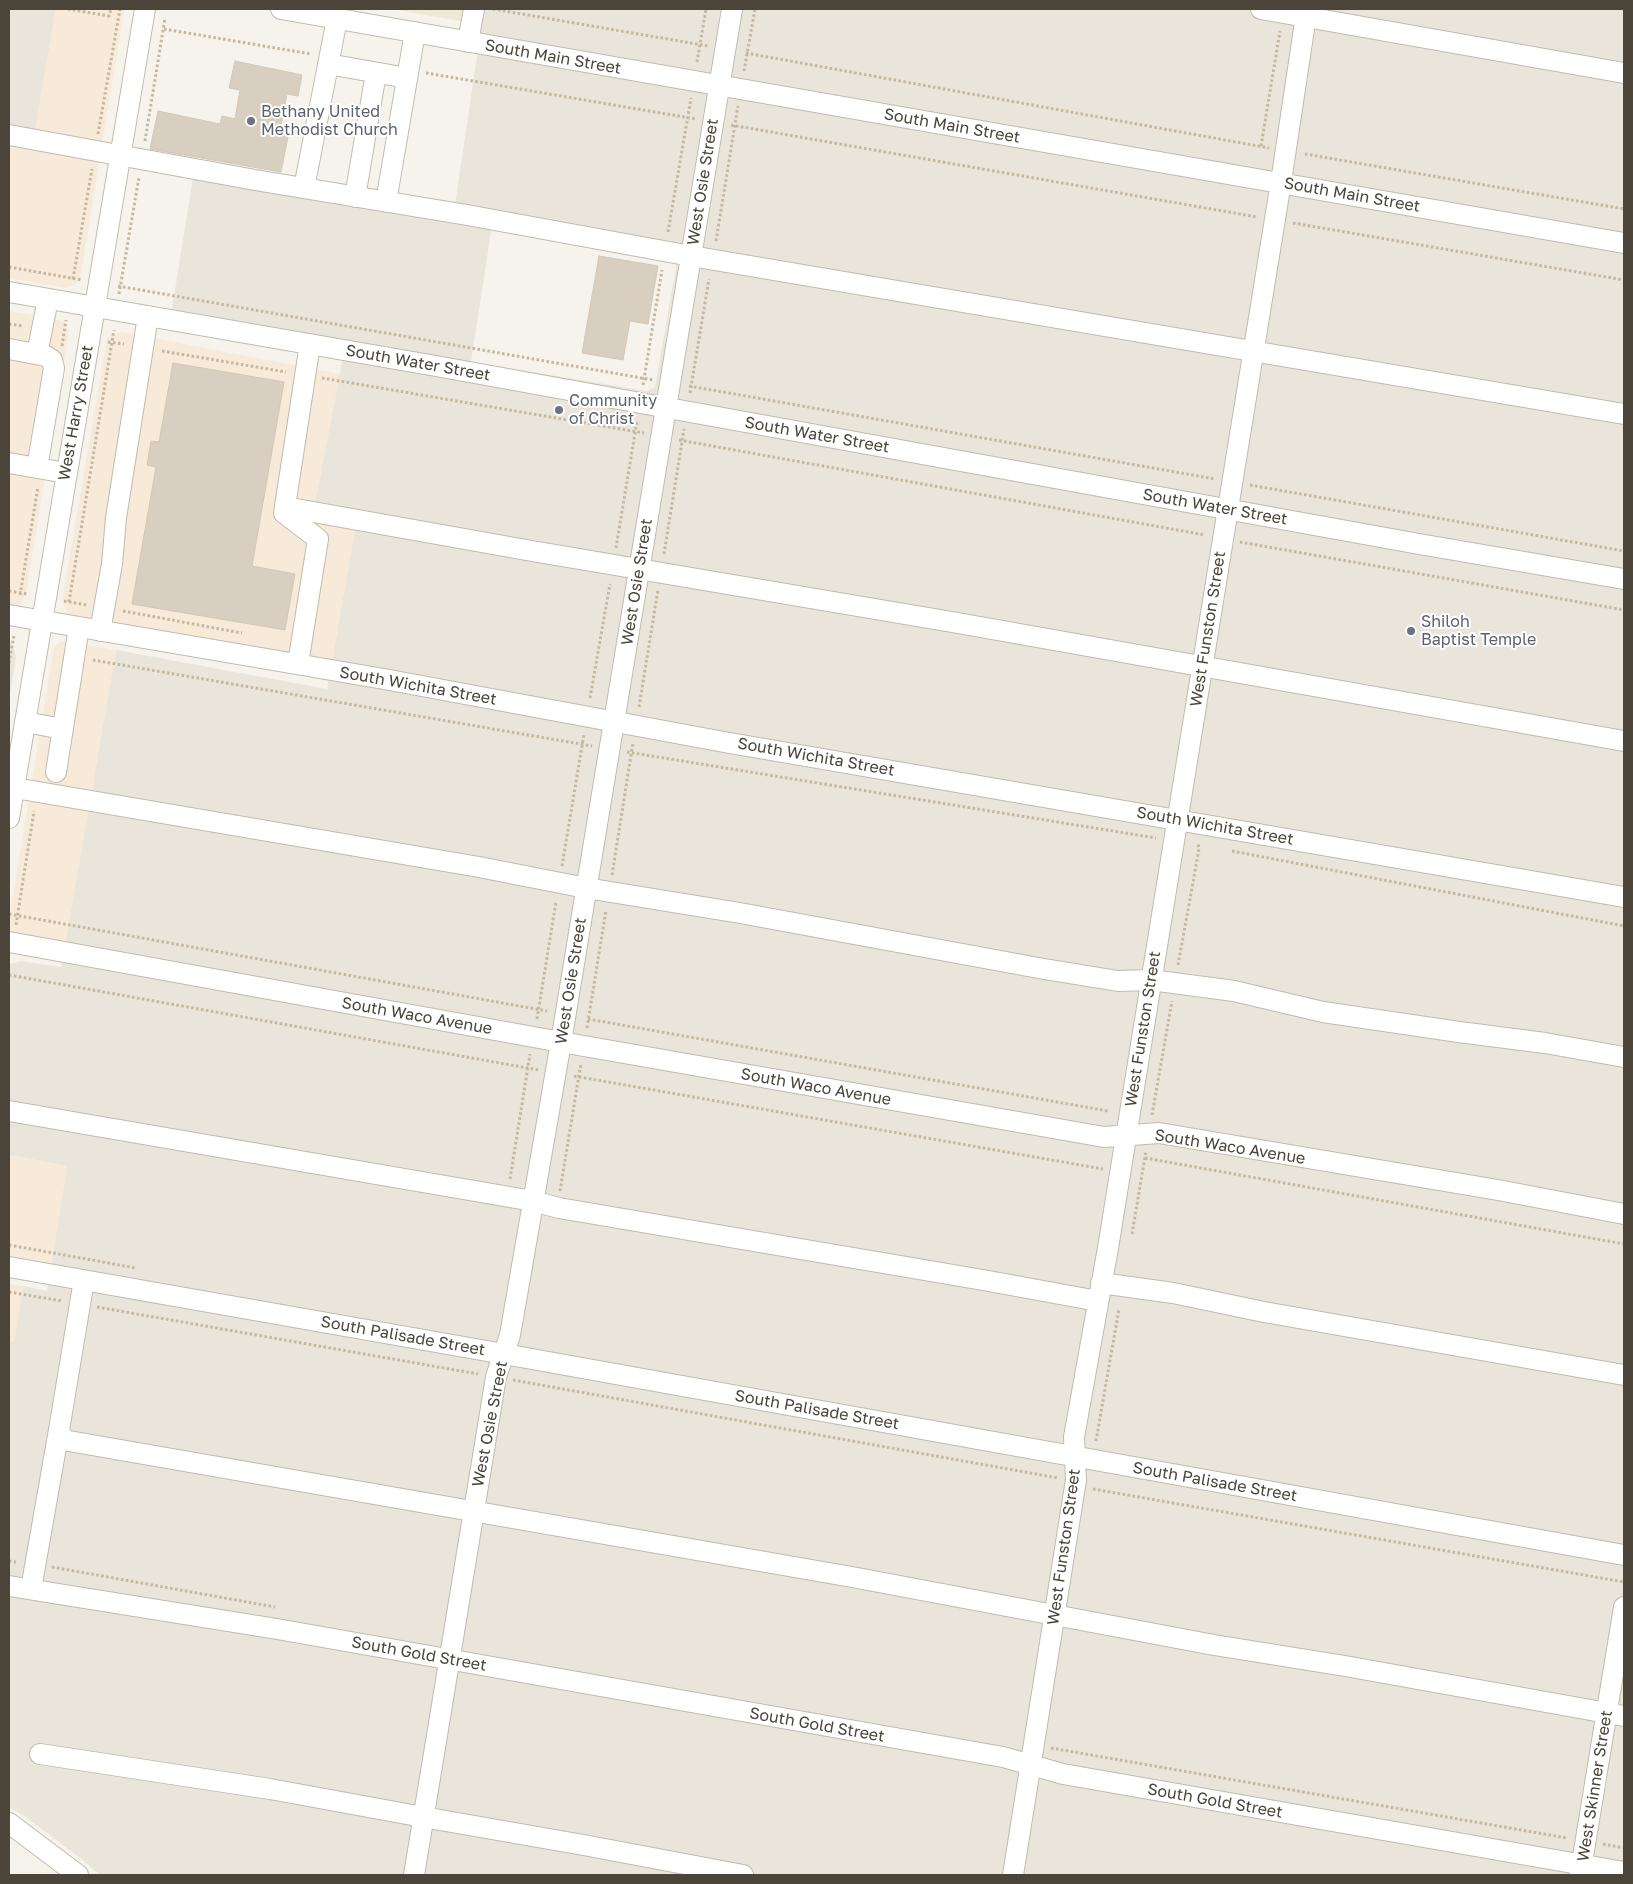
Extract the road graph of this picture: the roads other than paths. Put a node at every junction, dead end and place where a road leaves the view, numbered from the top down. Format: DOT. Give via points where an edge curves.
graph roads {
  1 [pos="144,9"];
  2 [pos="281,9"];
  3 [pos="474,9"];
  4 [pos="732,9"];
  5 [pos="1261,9"];
  6 [pos="1307,13"];
  7 [pos="336,19"];
  8 [pos="415,32"];
  9 [pos="468,42"];
  10 [pos="328,60"];
  11 [pos="376,72"];
  12 [pos="407,74"];
  13 [pos="1624,74"];
  14 [pos="719,86"];
  15 [pos="9,135"];
  16 [pos="120,155"];
  17 [pos="1281,182"];
  18 [pos="304,188"];
  19 [pos="355,197"];
  20 [pos="386,202"];
  21 [pos="1624,242"];
  22 [pos="691,256"];
  23 [pos="9,292"];
  24 [pos="48,299"];
  25 [pos="94,307"];
  26 [pos="148,316"];
  27 [pos="310,344"];
  28 [pos="9,349"];
  29 [pos="1254,350"];
  30 [pos="37,354"];
  31 [pos="666,408"];
  32 [pos="1624,414"];
  33 [pos="9,463"];
  34 [pos="37,468"];
  35 [pos="66,473"];
  36 [pos="285,507"];
  37 [pos="1227,509"];
  38 [pos="639,569"];
  39 [pos="1624,579"];
  40 [pos="9,616"];
  41 [pos="41,621"];
  42 [pos="72,626"];
  43 [pos="100,631"];
  44 [pos="298,664"];
  45 [pos="1202,666"];
  46 [pos="614,721"];
  47 [pos="24,722"];
  48 [pos="63,729"];
  49 [pos="1624,741"];
  50 [pos="56,772"];
  51 [pos="11,787"];
  52 [pos="9,812"];
  53 [pos="1187,821"];
  54 [pos="586,888"];
  55 [pos="1624,897"];
  56 [pos="11,943"];
  57 [pos="1151,980"];
  58 [pos="561,1042"];
  59 [pos="1624,1057"];
  60 [pos="9,1111"];
  61 [pos="1126,1135"];
  62 [pos="533,1201"];
  63 [pos="1624,1214"];
  64 [pos="9,1268"];
  65 [pos="84,1280"];
  66 [pos="1100,1292"];
  67 [pos="504,1354"];
  68 [pos="1624,1375"];
  69 [pos="59,1430"];
  70 [pos="1084,1457"];
  71 [pos="473,1512"];
  72 [pos="1624,1555"];
  73 [pos="9,1586"];
  74 [pos="31,1589"];
  75 [pos="1624,1607"];
  76 [pos="1055,1614"];
  77 [pos="449,1660"];
  78 [pos="1615,1715"];
  79 [pos="40,1754"];
  80 [pos="1031,1765"];
  81 [pos="423,1818"];
  82 [pos="9,1823"];
  83 [pos="1581,1870"];
  84 [pos="1624,1872"];
  85 [pos="78,1875"];
  86 [pos="414,1875"];
  87 [pos="743,1875"];
  88 [pos="1013,1875"];
  1 -- 16 [label="street, West Harry Street"];
  2 -- 7 [label="street, South Main Street"];
  3 -- 9 [label="street"];
  4 -- 14 [label="street, West Osie Street"];
  5 -- 6 [label="street"];
  6 -- 13 [label="street"];
  6 -- 17 [label="street, West Funston Street"];
  7 -- 8 [label="street, South Main Street"];
  7 -- 10 [label="street"];
  8 -- 9 [label="street, South Main Street"];
  8 -- 12 [label="street"];
  9 -- 14 [label="street, South Main Street"];
  10 -- 11 [label="street"];
  10 -- 18 [label="street"];
  11 -- 12 [label="street"];
  11 -- 19 [label="street"];
  12 -- 20 [label="street"];
  14 -- 17 [label="street, South Main Street"];
  14 -- 22 [label="street, West Osie Street"];
  15 -- 16 [label="street"];
  16 -- 18 [label="street"];
  16 -- 25 [label="street, West Harry Street"];
  17 -- 21 [label="street, South Main Street"];
  17 -- 29 [label="street, West Funston Street"];
  18 -- 19 [label="street"];
  19 -- 20 [label="street"];
  20 -- 22 [label="street"];
  22 -- 29 [label="street"];
  22 -- 31 [label="street, West Osie Street"];
  23 -- 24 [label="street, South Water Street"];
  24 -- 25 [label="street, South Water Street"];
  24 -- 30 [label="street"];
  25 -- 26 [label="street, South Water Street"];
  25 -- 35 [label="street, West Harry Street"];
  26 -- 27 [label="street, South Water Street"];
  26 -- 43 [label="street"];
  27 -- 31 [label="street, South Water Street"];
  27 -- 36 [label="street"];
  28 -- 30 [label="street"];
  29 -- 32 [label="street"];
  29 -- 37 [label="street, West Funston Street"];
  30 -- 34 [label="street" via="52,360 54,368"];
  31 -- 37 [label="street, South Water Street"];
  31 -- 38 [label="street, West Osie Street"];
  33 -- 34 [label="street"];
  34 -- 35 [label="street"];
  35 -- 41 [label="street, West Harry Street"];
  36 -- 38 [label="street"];
  36 -- 44 [label="street" via="284,513 318,539"];
  37 -- 39 [label="street, South Water Street"];
  37 -- 45 [label="street, West Funston Street"];
  38 -- 45 [label="street"];
  38 -- 46 [label="street, West Osie Street"];
  40 -- 41 [label="street, South Wichita Street"];
  41 -- 42 [label="street, South Wichita Street"];
  41 -- 47 [label="street, West Harry Street"];
  42 -- 43 [label="street, South Wichita Street"];
  42 -- 48 [label="street" via="75,657"];
  43 -- 44 [label="street, South Wichita Street"];
  44 -- 46 [label="street, South Wichita Street"];
  45 -- 49 [label="street"];
  45 -- 53 [label="street, West Funston Street"];
  46 -- 53 [label="street, South Wichita Street"];
  46 -- 54 [label="street, West Osie Street"];
  47 -- 48 [label="street"];
  47 -- 51 [label="street, West Harry Street"];
  48 -- 50 [label="street"];
  51 -- 52 [label="street, West Harry Street"];
  51 -- 54 [label="street"];
  53 -- 55 [label="street, South Wichita Street"];
  53 -- 57 [label="street, West Funston Street" via="1174,841"];
  54 -- 57 [label="street" via="1099,978"];
  54 -- 58 [label="street, West Osie Street"];
  56 -- 58 [label="street, South Waco Avenue"];
  57 -- 59 [label="street" via="1234,991 1323,1012"];
  57 -- 61 [label="street, West Funston Street"];
  58 -- 61 [label="street, South Waco Avenue" via="1104,1137"];
  58 -- 62 [label="street, West Osie Street"];
  60 -- 62 [label="street"];
  61 -- 63 [label="street, South Waco Avenue" via="1159,1134"];
  61 -- 66 [label="street, West Funston Street"];
  62 -- 66 [label="street" via="983,1280"];
  62 -- 67 [label="street, West Osie Street"];
  64 -- 65 [label="street, South Palisade Street"];
  65 -- 67 [label="street, South Palisade Street"];
  65 -- 69 [label="street"];
  66 -- 68 [label="street" via="1123,1286 1173,1293"];
  66 -- 70 [label="street, West Funston Street" via="1074,1437"];
  67 -- 70 [label="street, South Palisade Street"];
  67 -- 71 [label="street, West Osie Street" via="496,1377"];
  69 -- 71 [label="street" via="63,1440"];
  69 -- 74 [label="street"];
  70 -- 72 [label="street, South Palisade Street"];
  70 -- 76 [label="street, West Funston Street" via="1076,1483"];
  71 -- 76 [label="street"];
  71 -- 77 [label="street, West Osie Street"];
  73 -- 74 [label="street, South Gold Street"];
  74 -- 77 [label="street, South Gold Street"];
  75 -- 78 [label="street, West Skinner Street"];
  76 -- 78 [label="street"];
  76 -- 80 [label="street, West Funston Street"];
  77 -- 80 [label="street, South Gold Street" via="1003,1757"];
  77 -- 81 [label="street, West Osie Street"];
  78 -- 83 [label="street, West Skinner Street"];
  79 -- 81 [label="street" via="270,1789"];
  80 -- 83 [label="street, South Gold Street" via="1072,1776"];
  80 -- 88 [label="street, West Funston Street"];
  81 -- 86 [label="street, West Osie Street"];
  81 -- 87 [label="street"];
  82 -- 85 [label="street"];
  83 -- 84 [label="street, South Gold Street"];
}
